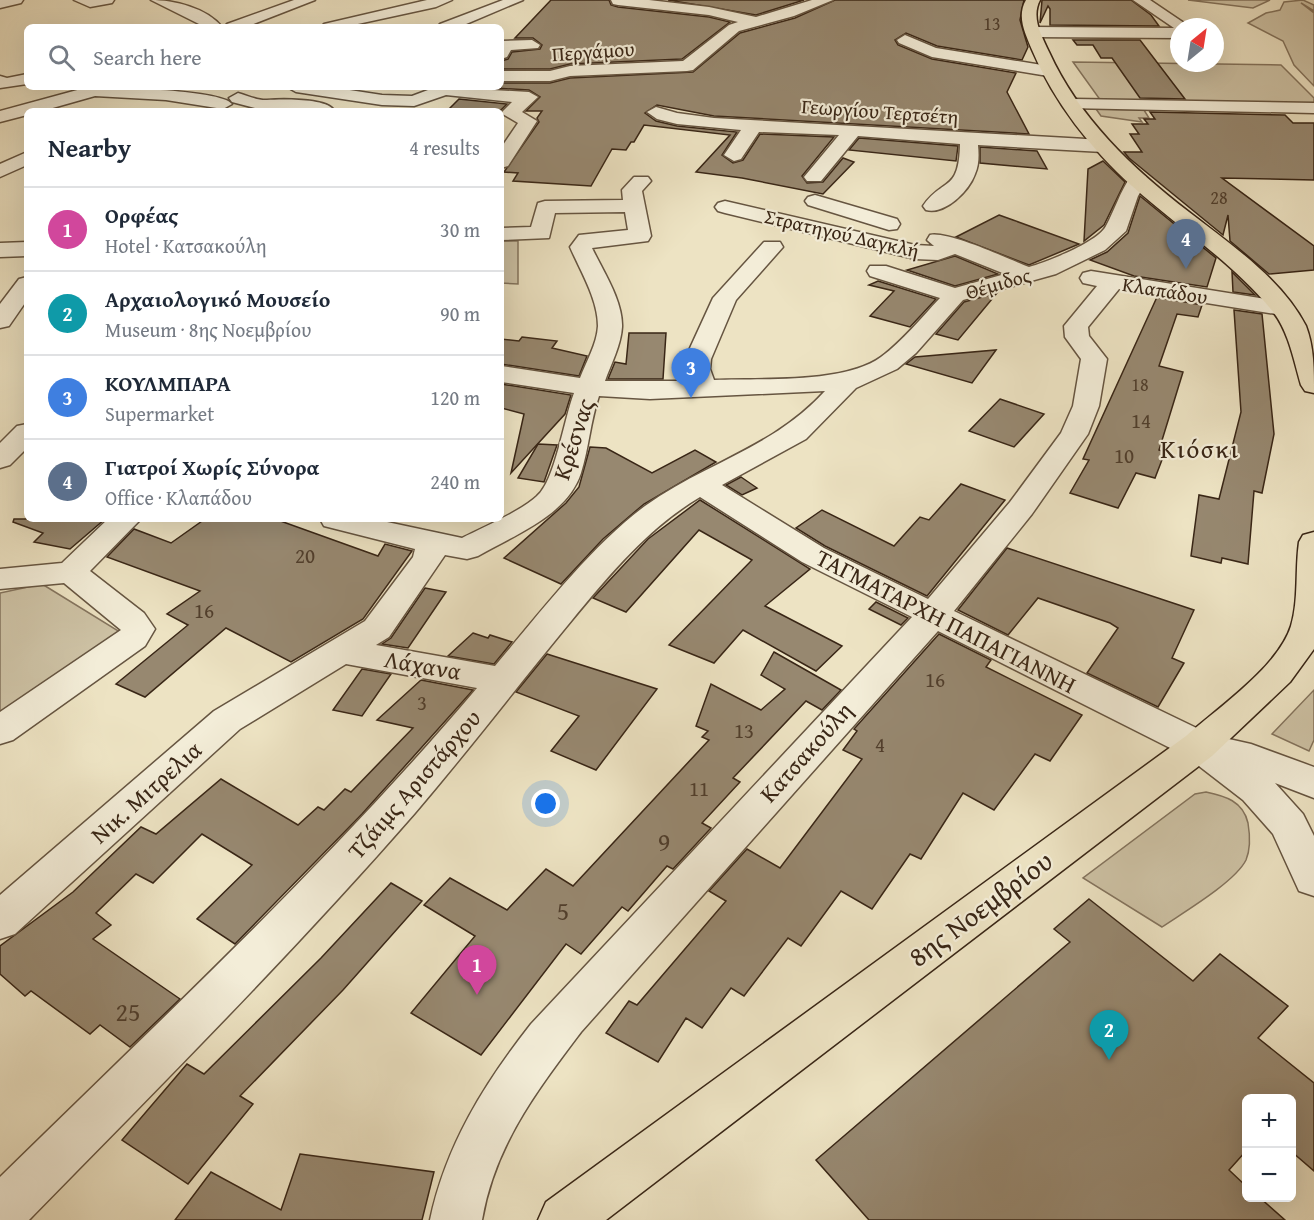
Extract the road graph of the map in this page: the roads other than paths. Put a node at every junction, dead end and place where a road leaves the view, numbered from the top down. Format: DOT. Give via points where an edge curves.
graph roads {
  1 [pos="16,0"];
  2 [pos="81,0"];
  3 [pos="107,0"];
  4 [pos="158,0"];
  5 [pos="308,0"];
  6 [pos="445,0"];
  7 [pos="826,0"];
  8 [pos="1033,0"];
  9 [pos="1140,0"];
  10 [pos="618,1"];
  11 [pos="357,2"];
  12 [pos="511,2"];
  13 [pos="0,4"];
  14 [pos="531,8"];
  15 [pos="395,10"];
  16 [pos="685,10"];
  17 [pos="1170,19"];
  18 [pos="660,22"];
  19 [pos="756,22"];
  20 [pos="211,24"];
  21 [pos="240,24"];
  22 [pos="338,24"];
  23 [pos="453,24"];
  24 [pos="1033,32"];
  25 [pos="1170,33"];
  26 [pos="719,37"];
  27 [pos="696,40"];
  28 [pos="905,40"];
  29 [pos="532,45"];
  30 [pos="504,47"];
  31 [pos="24,65"];
  32 [pos="1048,71"];
  33 [pos="504,76"];
  34 [pos="550,76"];
  35 [pos="1,78"];
  36 [pos="24,79"];
  37 [pos="88,90"];
  38 [pos="103,90"];
  39 [pos="148,90"];
  40 [pos="261,90"];
  41 [pos="316,90"];
  42 [pos="444,90"];
  43 [pos="444,90"];
  44 [pos="140,93"];
  45 [pos="526,98"];
  46 [pos="230,101"];
  47 [pos="1074,104"];
  48 [pos="29,108"];
  49 [pos="212,108"];
  50 [pos="261,108"];
  51 [pos="312,108"];
  52 [pos="1314,108"];
  53 [pos="24,110"];
  54 [pos="656,112"];
  55 [pos="0,117"];
  56 [pos="753,126"];
  57 [pos="853,130"];
  58 [pos="969,140"];
  59 [pos="1103,146"];
  60 [pos="734,155"];
  61 [pos="504,157"];
  62 [pos="814,177"];
  63 [pos="1138,180"];
  64 [pos="641,181"];
  65 [pos="815,201"];
  66 [pos="634,206"];
  67 [pos="933,206"];
  68 [pos="725,207"];
  69 [pos="504,234"];
  70 [pos="958,246"];
  71 [pos="772,247"];
  72 [pos="24,249"];
  73 [pos="0,250"];
  74 [pos="878,271"];
  75 [pos="1039,272"];
  76 [pos="1113,282"];
  77 [pos="24,288"];
  78 [pos="955,295"];
  79 [pos="1282,308"];
  80 [pos="0,321"];
  81 [pos="24,328"];
  82 [pos="0,330"];
  83 [pos="504,374"];
  84 [pos="847,382"];
  85 [pos="1314,385"];
  86 [pos="591,388"];
  87 [pos="703,388"];
  88 [pos="24,435"];
  89 [pos="0,459"];
  90 [pos="701,484"];
  91 [pos="123,522"];
  92 [pos="347,522"];
  93 [pos="1314,542"];
  94 [pos="431,543"];
  95 [pos="71,572"];
  96 [pos="0,579"];
  97 [pos="932,616"];
  98 [pos="342,651"];
  99 [pos="504,680"];
  100 [pos="0,730"];
  101 [pos="1199,746"];
  102 [pos="1314,783"];
  103 [pos="1314,879"];
  104 [pos="0,921"];
  105 [pos="0,1213"];
  106 [pos="456,1220"];
  107 [pos="564,1220"];
  1 -- 13 [label="street"];
  2 -- 3 [label="street"];
  4 -- 20 [label="street"];
  5 -- 21 [label="street"];
  6 -- 15 [label="street"];
  7 -- 19 [label="street"];
  8 -- 24 [label="main road" via="1028,9"];
  9 -- 17 [label="street"];
  10 -- 16 [label="street"];
  11 -- 15 [label="street"];
  12 -- 14 [label="street"];
  12 -- 23 [label="street"];
  15 -- 22 [label="street"];
  16 -- 18 [label="street"];
  16 -- 19 [label="street"];
  19 -- 26 [label="street" via="737,26"];
  24 -- 25 [label="street"];
  24 -- 32 [label="main road"];
  26 -- 27 [label="street"];
  26 -- 34 [label="street, Περγάμου" via="687,66 570,66"];
  28 -- 32 [label="street" via="926,50"];
  29 -- 30 [label="street"];
  31 -- 35 [label="street"];
  32 -- 47 [label="main road"];
  33 -- 34 [label="street, Περγάμου"];
  34 -- 45 [label="street" via="545,85"];
  35 -- 36 [label="street"];
  37 -- 48 [label="street"];
  38 -- 44 [label="street"];
  39 -- 44 [label="street"];
  40 -- 46 [label="street"];
  41 -- 42 [label="street" via="382,100 418,100"];
  43 -- 45 [label="street"];
  44 -- 46 [label="street"];
  45 -- 61 [label="street" via="510,114 528,121"];
  46 -- 49 [label="street"];
  46 -- 50 [label="street"];
  47 -- 52 [label="street"];
  47 -- 59 [label="main road"];
  50 -- 51 [label="street" via="275,103"];
  53 -- 55 [label="street"];
  54 -- 56 [label="street, Γεωργίου Τερτσέτη" via="687,121"];
  56 -- 57 [label="street, Γεωργίου Τερτσέτη"];
  56 -- 60 [label="street"];
  57 -- 58 [label="street, Γεωργίου Τερτσέτη"];
  57 -- 62 [label="street"];
  58 -- 59 [label="street, Γεωργίου Τερτσέτη"];
  58 -- 67 [label="street" via="969,158 959,187"];
  59 -- 63 [label="main road"];
  63 -- 75 [label="street, Θέμιδος" via="1115,231 1097,245"];
  63 -- 79 [label="main road" via="1256,280"];
  64 -- 66 [label="street" via="632,190"];
  65 -- 70 [label="street, Κλαπάδου"];
  66 -- 69 [label="street" via="545,207 541,232"];
  66 -- 86 [label="street, Κρέσνας" via="640,236 587,240 581,247 602,293 610,324"];
  68 -- 70 [label="street, Στρατηγού Δαγκλή" via="915,252 938,253"];
  70 -- 75 [label="street, Κλαπάδου"];
  71 -- 87 [label="street, Στρατηγού Δαγκλή" via="721,305 698,359"];
  72 -- 73 [label="street"];
  74 -- 78 [label="street"];
  75 -- 76 [label="street, Κλαπάδου"];
  75 -- 78 [label="street, Θέμιδος"];
  76 -- 79 [label="street, Κλαπάδου"];
  76 -- 97 [label="street, Κατσακούλη" via="1076,326 1077,337 1094,360 1086,406 1074,434 1021,508"];
  77 -- 80 [label="street"];
  78 -- 84 [label="street, Θέμιδος" via="901,353"];
  79 -- 85 [label="main road" via="1294,327"];
  81 -- 82 [label="street" via="5,326"];
  83 -- 86 [label="street"];
  84 -- 87 [label="street"];
  84 -- 90 [label="street, Τζάιμς Αριστάρχου" via="796,433"];
  86 -- 87 [label="street"];
  86 -- 94 [label="street, Κρέσνας" via="578,417 566,475 549,502 467,549"];
  88 -- 89 [label="street"];
  90 -- 97 [label="street, ΤΑΓΜΑΤΑΡΧΗ ΠΑΠΑΓΙΑΝΝΗ" via="813,555"];
  90 -- 99 [label="street, Τζάιμς Αριστάρχου" via="639,527 566,602"];
  91 -- 95 [label="street"];
  92 -- 94 [label="street"];
  93 -- 101 [label="main road, 8ης Νοεμβρίου" via="1308,623 1300,644 1283,667"];
  94 -- 98 [label="street, Νικ. Μιτρελια" via="429,558 385,620"];
  95 -- 96 [label="street"];
  95 -- 100 [label="street" via="132,621 138,629 136,635"];
  97 -- 101 [label="street, ΤΑΓΜΑΤΑΡΧΗ ΠΑΠΑΓΙΑΝΝΗ"];
  97 -- 106 [label="street, Κατσακούλη" via="565,1017 522,1073 482,1139"];
  98 -- 99 [label="street, Λάχανα"];
  98 -- 104 [label="street, Νικ. Μιτρελια" via="234,715 201,741"];
  99 -- 105 [label="street, Τζάιμς Αριστάρχου" via="403,800 281,932"];
  101 -- 102 [label="street" via="1251,758"];
  101 -- 103 [label="street" via="1257,789 1289,825"];
  101 -- 107 [label="main road, 8ης Νοεμβρίου"];
}
